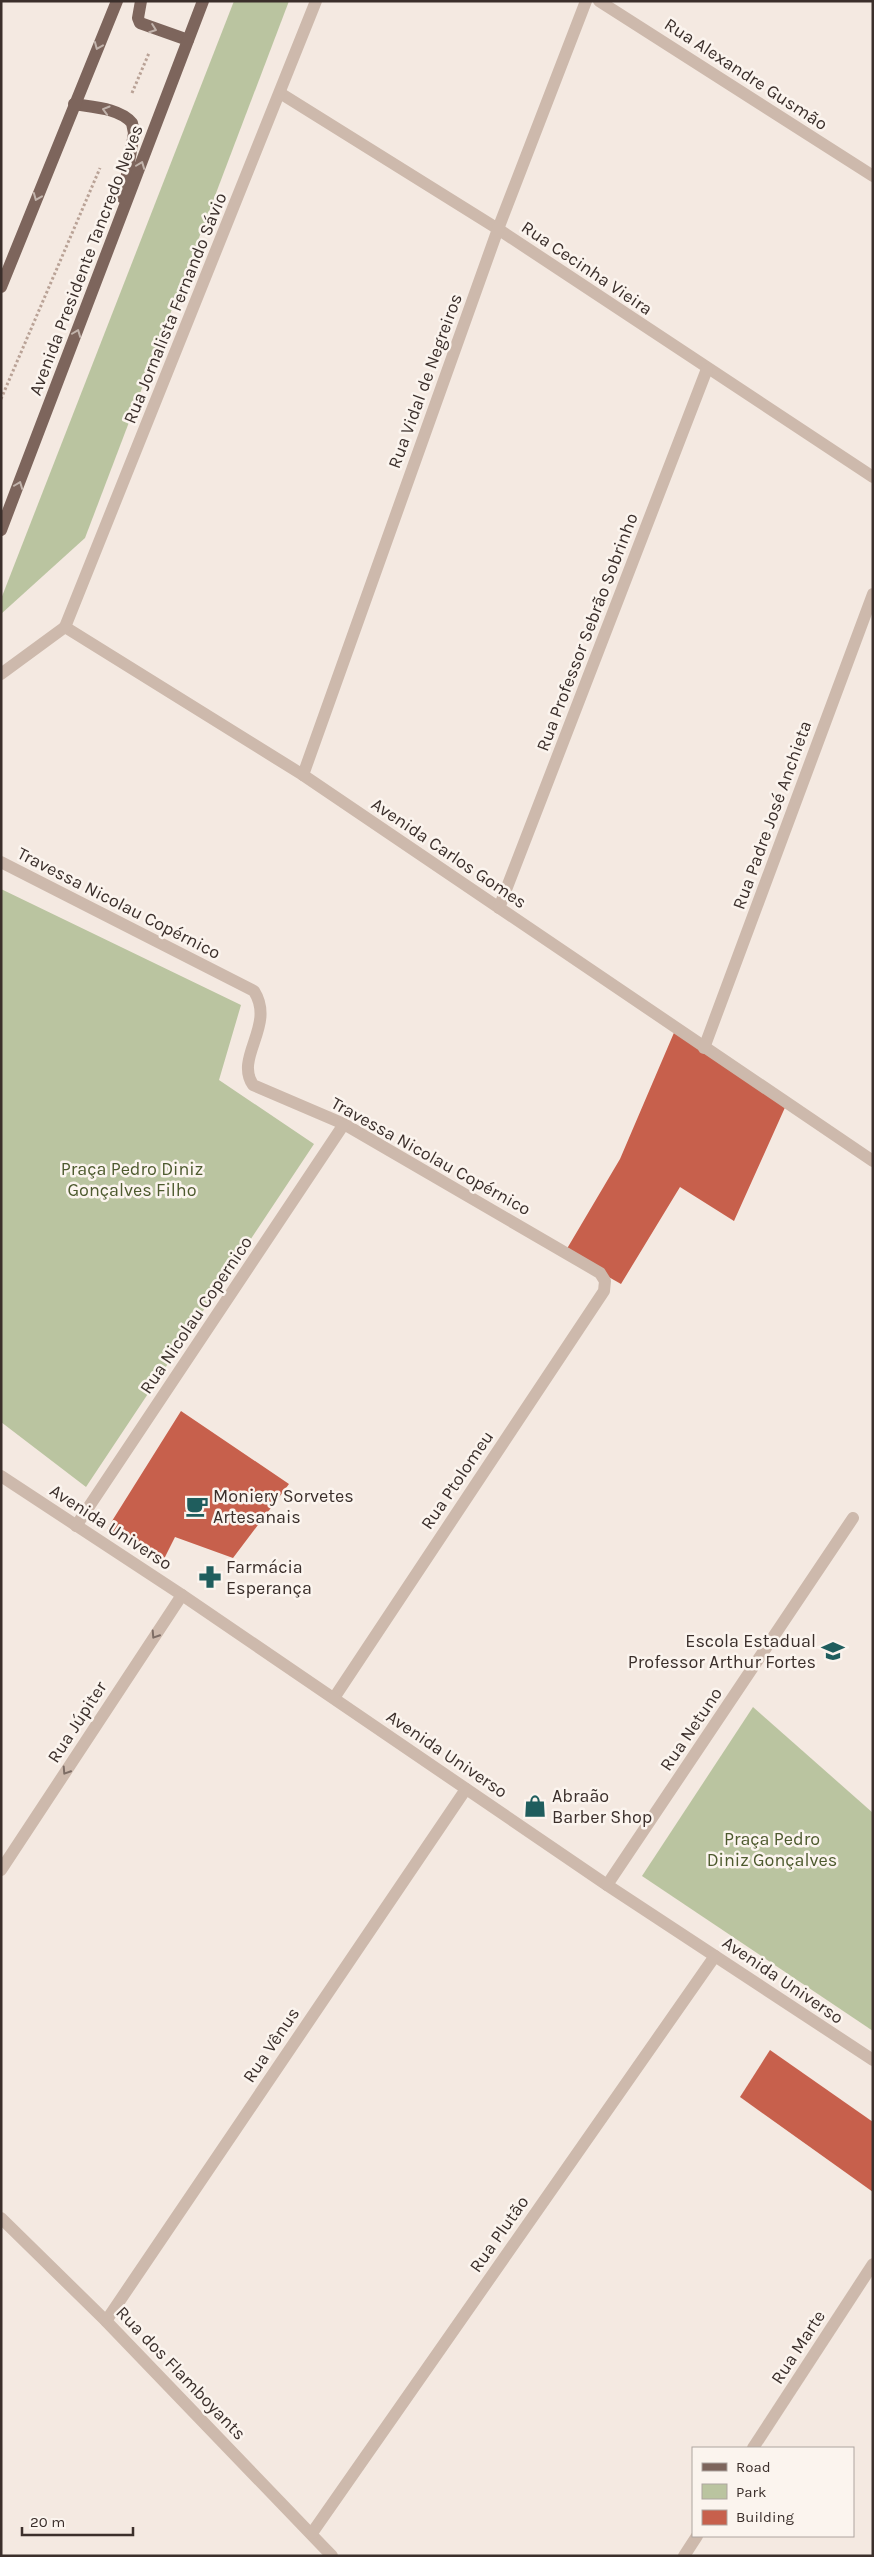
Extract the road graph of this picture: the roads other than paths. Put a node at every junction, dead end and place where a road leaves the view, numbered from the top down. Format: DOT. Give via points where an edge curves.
graph roads {
  1 [pos="117,1"];
  2 [pos="141,1"];
  3 [pos="203,1"];
  4 [pos="316,1"];
  5 [pos="586,1"];
  6 [pos="599,1"];
  7 [pos="188,40"];
  8 [pos="280,93"];
  9 [pos="74,104"];
  10 [pos="873,176"];
  11 [pos="118,228"];
  12 [pos="498,229"];
  13 [pos="1,287"];
  14 [pos="707,369"];
  15 [pos="873,477"];
  16 [pos="1,530"];
  17 [pos="873,594"];
  18 [pos="66,627"];
  19 [pos="1,674"];
  20 [pos="303,775"];
  21 [pos="1,862"];
  22 [pos="499,908"];
  23 [pos="704,1048"];
  24 [pos="344,1124"];
  25 [pos="873,1161"];
  26 [pos="605,1280"];
  27 [pos="1,1476"];
  28 [pos="854,1518"];
  29 [pos="76,1526"];
  30 [pos="182,1595"];
  31 [pos="334,1698"];
  32 [pos="466,1789"];
  33 [pos="1,1870"];
  34 [pos="608,1885"];
  35 [pos="715,1956"];
  36 [pos="873,2060"];
  37 [pos="1,2218"];
  38 [pos="873,2264"];
  39 [pos="106,2321"];
  40 [pos="755,2447"];
  41 [pos="312,2533"];
  42 [pos="696,2537"];
  43 [pos="332,2556"];
  44 [pos="684,2556"];
  1 -- 9 [label="main road, one-way"];
  2 -- 7 [label="main road, one-way" via="140,24"];
  3 -- 7 [label="main road, Avenida Presidente Tancredo Neves"];
  4 -- 8 [label="street, Rua Jornalista Fernando Sávio"];
  5 -- 12 [label="street, Rua Vidal de Negreiros"];
  6 -- 10 [label="street, Rua Alexandre Gusmão"];
  11 -- 7 [label="main road, Avenida Presidente Tancredo Neves, one-way"];
  8 -- 12 [label="street, Rua Cecinha Vieira"];
  8 -- 18 [label="street, Rua Jornalista Fernando Sávio"];
  11 -- 9 [label="main road, one-way" via="134,133 132,123 104,109"];
  9 -- 13 [label="main road, one-way"];
  16 -- 11 [label="main road, Avenida Presidente Tancredo Neves, one-way"];
  12 -- 14 [label="street, Rua Cecinha Vieira"];
  12 -- 20 [label="street, Rua Vidal de Negreiros"];
  14 -- 15 [label="street, Rua Cecinha Vieira"];
  14 -- 22 [label="street, Rua Professor Sebrão Sobrinho"];
  17 -- 23 [label="street, Rua Padre José Anchieta"];
  18 -- 19 [label="street"];
  18 -- 20 [label="street, Avenida Carlos Gomes"];
  20 -- 22 [label="street, Avenida Carlos Gomes"];
  21 -- 24 [label="street, Travessa Nicolau Copérnico" via="254,991 261,1002 262,1015 248,1062 249,1079 253,1084"];
  22 -- 23 [label="street, Avenida Carlos Gomes"];
  23 -- 25 [label="street, Avenida Carlos Gomes"];
  24 -- 26 [label="street, Travessa Nicolau Copérnico" via="600,1273"];
  24 -- 29 [label="street, Rua Nicolau Copernico"];
  26 -- 31 [label="street, Rua Ptolomeu" via="604,1291"];
  27 -- 29 [label="street, Avenida Universo"];
  28 -- 34 [label="street, Rua Netuno"];
  29 -- 30 [label="street, Avenida Universo"];
  30 -- 31 [label="street, Avenida Universo"];
  30 -- 33 [label="street, Rua Júpiter, one-way"];
  31 -- 32 [label="street, Avenida Universo"];
  32 -- 34 [label="street, Avenida Universo"];
  32 -- 39 [label="street, Rua Vênus"];
  34 -- 35 [label="street, Avenida Universo"];
  35 -- 36 [label="street, Avenida Universo"];
  35 -- 41 [label="street, Rua Plutão"];
  37 -- 39 [label="street, Rua dos Flamboyants"];
  38 -- 40 [label="street, Rua Marte"];
  39 -- 41 [label="street, Rua dos Flamboyants"];
  41 -- 43 [label="street, Rua dos Flamboyants"];
  42 -- 44 [label="street"];
}
